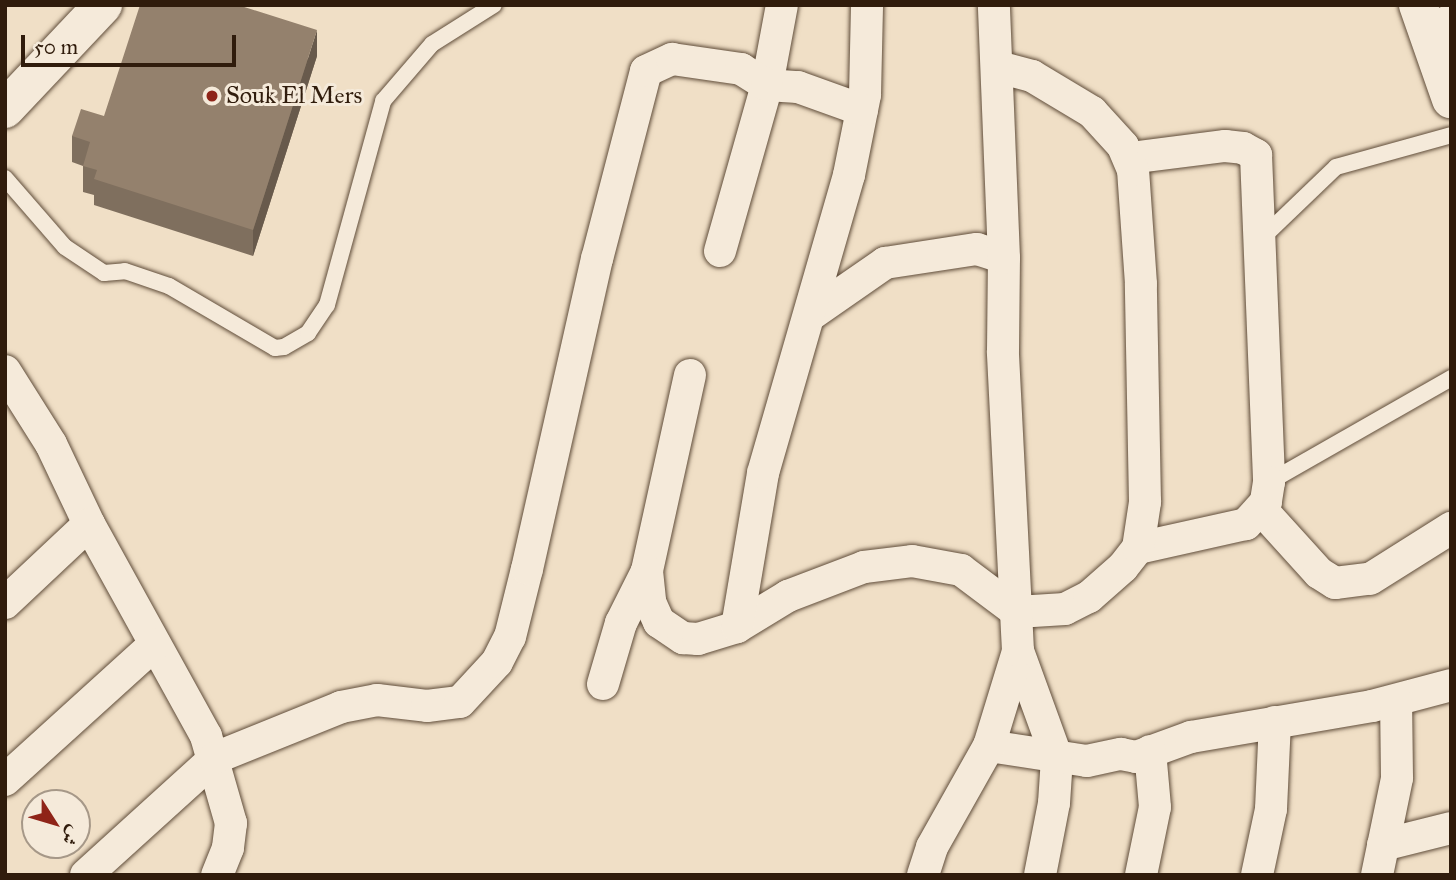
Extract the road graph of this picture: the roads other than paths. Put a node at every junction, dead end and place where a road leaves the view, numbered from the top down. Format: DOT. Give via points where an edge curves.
graph roads {
  1 [pos="103,5"];
  2 [pos="494,5"];
  3 [pos="782,5"];
  4 [pos="867,5"];
  5 [pos="994,5"];
  6 [pos="1432,18"];
  7 [pos="998,67"];
  8 [pos="767,85"];
  9 [pos="1451,100"];
  10 [pos="5,109"];
  11 [pos="862,110"];
  12 [pos="1451,135"];
  13 [pos="1130,158"];
  14 [pos="5,178"];
  15 [pos="1259,242"];
  16 [pos="720,251"];
  17 [pos="1004,258"];
  18 [pos="813,313"];
  19 [pos="5,371"];
  20 [pos="690,375"];
  21 [pos="1451,378"];
  22 [pos="1265,496"];
  23 [pos="89,524"];
  24 [pos="1451,528"];
  25 [pos="1138,548"];
  26 [pos="647,571"];
  27 [pos="5,603"];
  28 [pos="1017,612"];
  29 [pos="737,627"];
  30 [pos="155,644"];
  31 [pos="1018,651"];
  32 [pos="603,684"];
  33 [pos="1451,685"];
  34 [pos="1396,701"];
  35 [pos="1275,722"];
  36 [pos="989,746"];
  37 [pos="1150,751"];
  38 [pos="215,758"];
  39 [pos="1057,758"];
  40 [pos="5,780"];
  41 [pos="1451,828"];
  42 [pos="1380,860"];
  43 [pos="86,875"];
  44 [pos="217,875"];
  45 [pos="923,875"];
  46 [pos="1041,875"];
  47 [pos="1141,875"];
  48 [pos="1257,875"];
  1 -- 10 [label="street"];
  2 -- 14 [label="lane" via="432,44 383,101 327,305 309,333 284,347 265,344 169,286 125,271 104,273 65,247"];
  3 -- 8 [label="street"];
  4 -- 11 [label="street"];
  5 -- 7 [label="street"];
  6 -- 9 [label="street"];
  7 -- 13 [label="street" via="1032,76 1062,92 1111,130"];
  7 -- 17 [label="street"];
  8 -- 11 [label="street" via="799,86"];
  8 -- 16 [label="street"];
  8 -- 38 [label="street" via="741,69 684,60 660,61 646,71 510,637 482,682 450,705 377,700 341,707"];
  11 -- 18 [label="street"];
  12 -- 15 [label="lane" via="1336,167"];
  13 -- 15 [label="street" via="1225,146 1251,151 1260,169"];
  13 -- 25 [label="street" via="1143,366 1145,502"];
  15 -- 22 [label="street"];
  17 -- 18 [label="street" via="977,249 934,252 886,263"];
  17 -- 28 [label="street" via="1003,351"];
  18 -- 29 [label="street" via="763,473"];
  19 -- 23 [label="street" via="51,444"];
  20 -- 26 [label="street"];
  21 -- 22 [label="lane"];
  22 -- 24 [label="street" via="1319,573 1335,583 1370,579"];
  22 -- 25 [label="street" via="1233,529"];
  23 -- 27 [label="street"];
  23 -- 30 [label="street"];
  25 -- 28 [label="street" via="1089,597 1065,609"];
  26 -- 29 [label="street" via="650,602 668,631 698,639"];
  26 -- 32 [label="street" via="621,623"];
  28 -- 29 [label="street" via="961,570 934,562 892,562 838,574 788,596"];
  28 -- 31 [label="street"];
  30 -- 38 [label="street"];
  30 -- 40 [label="street"];
  31 -- 36 [label="street"];
  31 -- 39 [label="street"];
  33 -- 34 [label="street"];
  34 -- 35 [label="street"];
  34 -- 42 [label="street" via="1397,778"];
  35 -- 37 [label="street" via="1191,737"];
  35 -- 48 [label="street" via="1271,809"];
  36 -- 39 [label="street"];
  36 -- 45 [label="street" via="932,847"];
  37 -- 39 [label="street" via="1136,757 1121,754 1087,761"];
  37 -- 47 [label="street" via="1155,807"];
  38 -- 43 [label="street"];
  38 -- 44 [label="street" via="231,823 228,848"];
  39 -- 46 [label="street"];
  41 -- 42 [label="street"];
}
